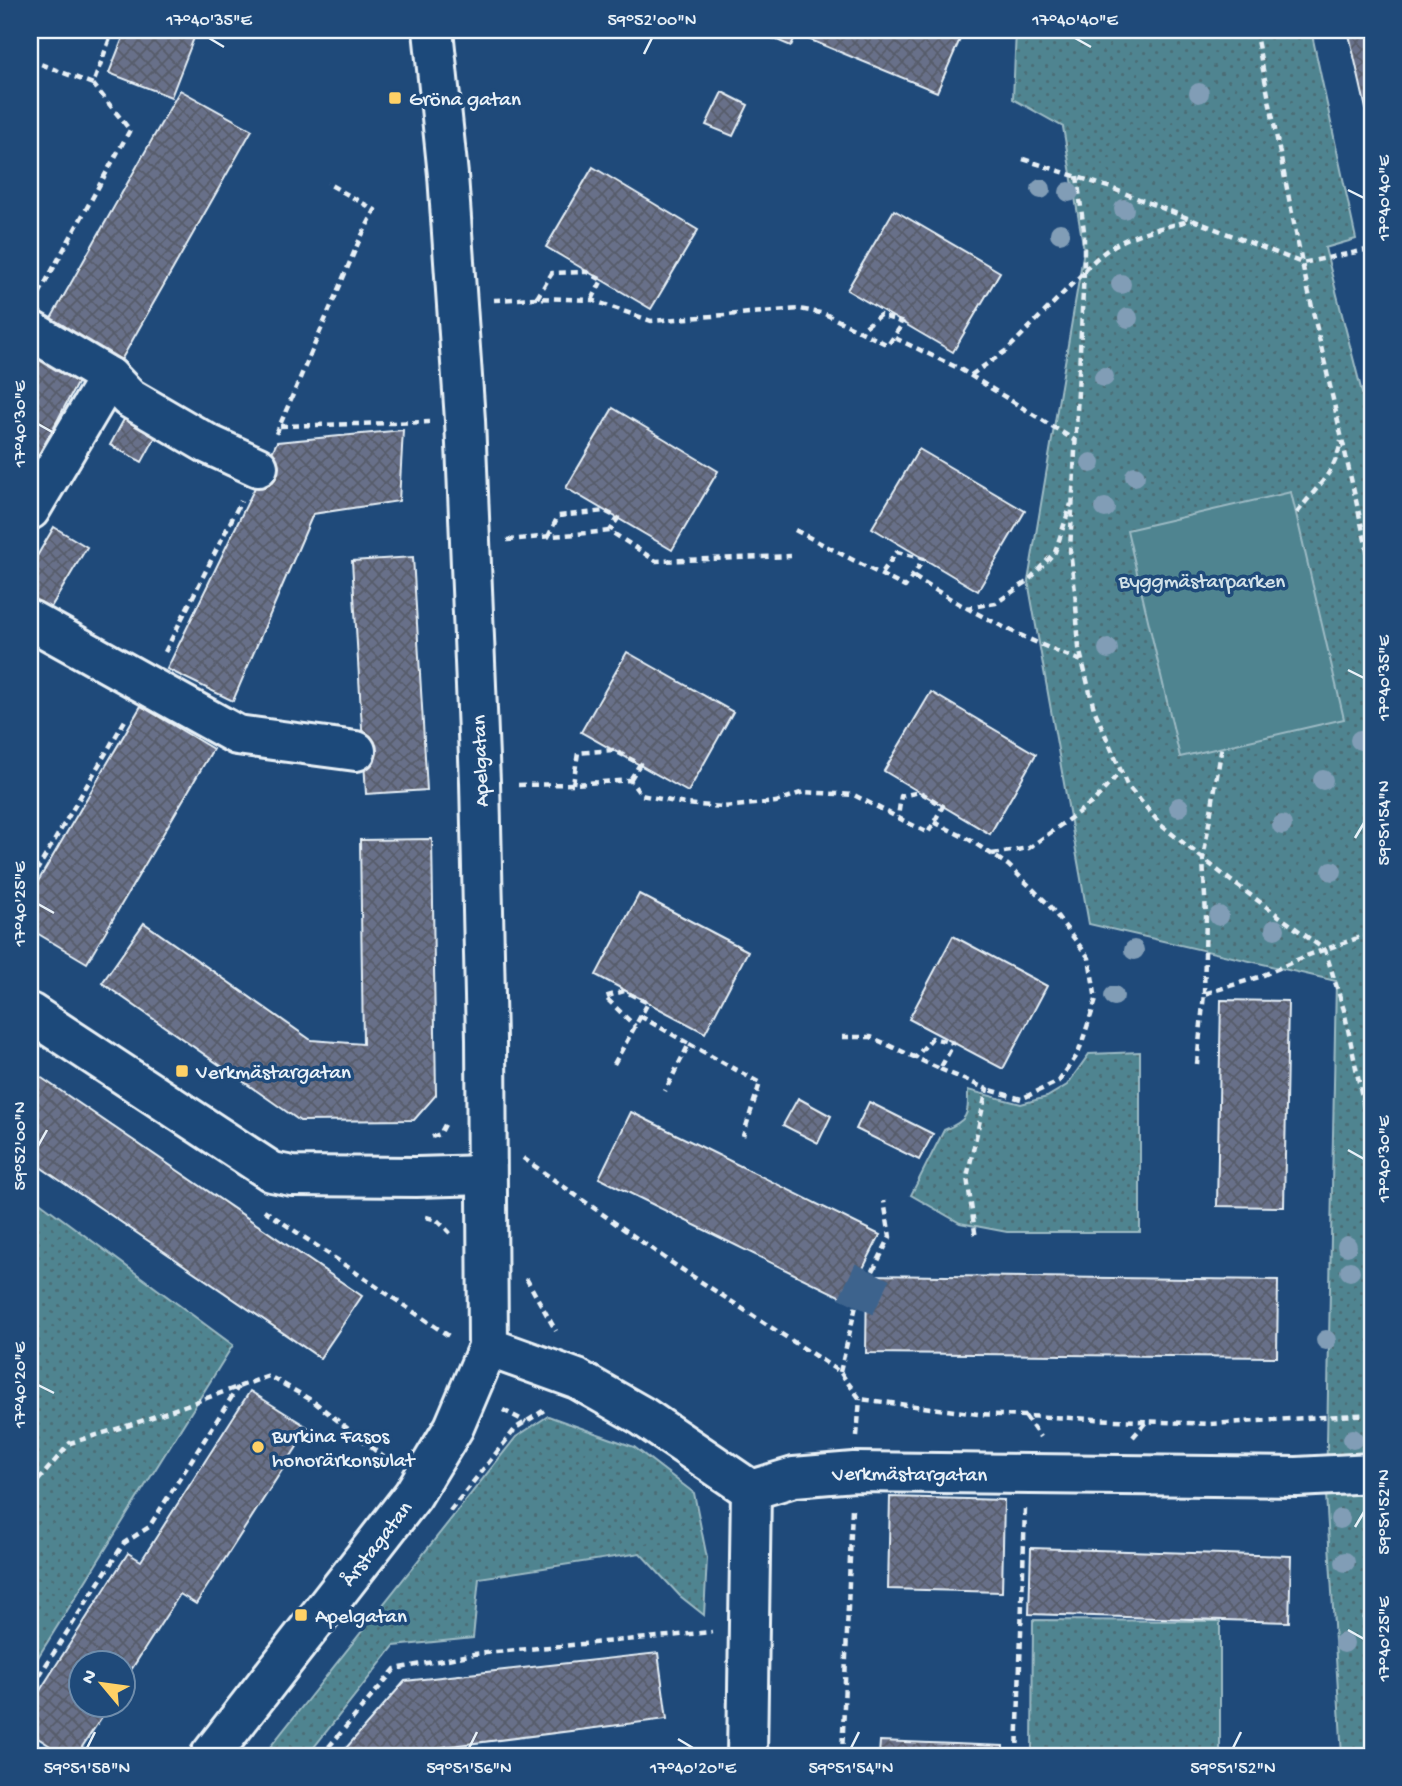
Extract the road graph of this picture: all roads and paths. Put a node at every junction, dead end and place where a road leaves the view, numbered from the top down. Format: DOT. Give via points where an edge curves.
graph roads {
  1 [pos="113,30"];
  2 [pos="433,30"];
  3 [pos="1255,30"];
  4 [pos="30,60"];
  5 [pos="93,84"];
  6 [pos="1023,159"];
  7 [pos="1077,176"];
  8 [pos="327,183"];
  9 [pos="1193,219"];
  10 [pos="1372,249"];
  11 [pos="1302,263"];
  12 [pos="1084,271"];
  13 [pos="537,298"];
  14 [pos="486,300"];
  15 [pos="592,300"];
  16 [pos="31,317"];
  17 [pos="860,331"];
  18 [pos="894,338"];
  19 [pos="971,375"];
  20 [pos="109,377"];
  21 [pos="429,409"];
  22 [pos="280,426"];
  23 [pos="1342,438"];
  24 [pos="1076,441"];
  25 [pos="258,467"];
  26 [pos="1073,498"];
  27 [pos="30,510"];
  28 [pos="1297,513"];
  29 [pos="795,530"];
  30 [pos="610,531"];
  31 [pos="548,537"];
  32 [pos="502,541"];
  33 [pos="792,556"];
  34 [pos="1372,571"];
  35 [pos="881,575"];
  36 [pos="914,577"];
  37 [pos="965,608"];
  38 [pos="30,620"];
  39 [pos="1082,662"];
  40 [pos="149,685"];
  41 [pos="1222,746"];
  42 [pos="356,751"];
  43 [pos="1121,771"];
  44 [pos="630,780"];
  45 [pos="510,784"];
  46 [pos="573,784"];
  47 [pos="898,817"];
  48 [pos="934,822"];
  49 [pos="991,854"];
  50 [pos="1203,859"];
  51 [pos="30,882"];
  52 [pos="1372,933"];
  53 [pos="1325,950"];
  54 [pos="1204,994"];
  55 [pos="30,1013"];
  56 [pos="640,1016"];
  57 [pos="635,1026"];
  58 [pos="842,1037"];
  59 [pos="689,1044"];
  60 [pos="915,1058"];
  61 [pos="614,1064"];
  62 [pos="1197,1064"];
  63 [pos="940,1069"];
  64 [pos="987,1089"];
  65 [pos="664,1091"];
  66 [pos="451,1114"];
  67 [pos="487,1133"];
  68 [pos="743,1136"];
  69 [pos="1372,1145"];
  70 [pos="486,1175"];
  71 [pos="416,1177"];
  72 [pos="884,1201"];
  73 [pos="454,1236"];
  74 [pos="976,1239"];
  75 [pos="873,1272"];
  76 [pos="856,1306"];
  77 [pos="452,1327"];
  78 [pos="446,1346"];
  79 [pos="488,1347"];
  80 [pos="841,1372"];
  81 [pos="239,1386"];
  82 [pos="860,1399"];
  83 [pos="1372,1414"];
  84 [pos="1025,1416"];
  85 [pos="1146,1422"];
  86 [pos="1040,1438"];
  87 [pos="1130,1441"];
  88 [pos="398,1468"];
  89 [pos="854,1472"];
  90 [pos="1372,1473"];
  91 [pos="1026,1474"];
  92 [pos="30,1490"];
  93 [pos="751,1490"];
  94 [pos="1372,1603"];
  95 [pos="748,1628"];
  96 [pos="1372,1638"];
  97 [pos="30,1670"];
  98 [pos="40,1676"];
  99 [pos="30,1688"];
  100 [pos="210,1756"];
  101 [pos="321,1756"];
  102 [pos="489,1756"];
  103 [pos="530,1756"];
  104 [pos="747,1756"];
  105 [pos="842,1756"];
  106 [pos="1017,1756"];
  1 -- 5 [label="path"];
  2 -- 67 [label="street, Apelgatan" via="465,420 480,782"];
  3 -- 11 [label="path"];
  4 -- 5 [label="path"];
  5 -- 16 [label="path" via="130,130"];
  6 -- 7 [label="path"];
  7 -- 9 [label="path"];
  7 -- 12 [label="path"];
  8 -- 22 [label="path" via="375,210"];
  9 -- 11 [label="path"];
  9 -- 12 [label="path" via="1134,234 1102,252"];
  10 -- 11 [label="path"];
  11 -- 23 [label="path"];
  12 -- 19 [label="path" via="1007,350"];
  12 -- 24 [label="path"];
  13 -- 14 [label="path"];
  13 -- 15 [label="path"];
  13 -- 15 [label="path" via="552,273 587,272 602,280"];
  15 -- 17 [label="path" via="651,321 800,309 825,314"];
  16 -- 20 [label="street"];
  17 -- 18 [label="path" via="888,345"];
  17 -- 18 [label="path" via="880,315 903,323"];
  18 -- 19 [label="path"];
  19 -- 24 [label="path"];
  20 -- 25 [label="street" via="129,398"];
  20 -- 27 [label="street"];
  21 -- 22 [label="path" via="430,422"];
  22 -- 25 [label="path"];
  23 -- 28 [label="path" via="1338,460"];
  23 -- 34 [label="path"];
  24 -- 26 [label="path"];
  25 -- 40 [label="path"];
  26 -- 37 [label="path" via="1055,552 1028,581 996,603"];
  26 -- 39 [label="path" via="1070,551"];
  29 -- 35 [label="path"];
  30 -- 31 [label="path"];
  30 -- 31 [label="path" via="618,519 605,511 558,516"];
  30 -- 33 [label="path" via="656,561"];
  31 -- 32 [label="path"];
  35 -- 36 [label="path" via="905,587"];
  35 -- 36 [label="path" via="897,552 924,559"];
  36 -- 37 [label="path"];
  37 -- 39 [label="path"];
  38 -- 40 [label="street"];
  39 -- 43 [label="path" via="1094,709"];
  40 -- 42 [label="street" via="237,735"];
  40 -- 51 [label="path"];
  41 -- 50 [label="path"];
  43 -- 49 [label="path" via="1094,801 1029,848"];
  43 -- 50 [label="path" via="1127,785 1162,826"];
  44 -- 46 [label="path"];
  44 -- 46 [label="path" via="640,764 613,750 579,753"];
  44 -- 47 [label="path" via="641,795 685,804 723,807 776,802 803,792 854,795"];
  45 -- 46 [label="path"];
  47 -- 48 [label="path" via="928,833"];
  47 -- 48 [label="path" via="901,796 920,792 943,806"];
  48 -- 49 [label="path"];
  49 -- 64 [label="path" via="1048,904 1089,958 1096,1000 1078,1054 1059,1081 1021,1099"];
  50 -- 53 [label="path"];
  50 -- 54 [label="path"];
  52 -- 53 [label="path"];
  53 -- 54 [label="path"];
  53 -- 69 [label="path" via="1344,1010"];
  54 -- 62 [label="path"];
  55 -- 71 [label="street" via="272,1172"];
  56 -- 57 [label="path"];
  56 -- 57 [label="path" via="648,1003 624,990 605,997"];
  56 -- 59 [label="path"];
  57 -- 61 [label="path"];
  58 -- 60 [label="path" via="871,1037"];
  59 -- 65 [label="path"];
  59 -- 68 [label="path" via="760,1083"];
  60 -- 63 [label="path"];
  60 -- 63 [label="path" via="932,1038 954,1043"];
  63 -- 64 [label="path"];
  64 -- 74 [label="path" via="967,1177"];
  66 -- 71 [label="path" via="440,1134 416,1143"];
  67 -- 70 [label="street, Apelgatan"];
  67 -- 80 [label="path" via="669,1261"];
  70 -- 71 [label="street"];
  70 -- 79 [label="street, Apelgatan"];
  71 -- 73 [label="path" via="413,1212 437,1220"];
  72 -- 75 [label="path" via="890,1237"];
  76 -- 80 [label="path"];
  77 -- 78 [label="path"];
  79 -- 93 [label="street" via="577,1379 642,1416"];
  79 -- 100 [label="street, Årstagatan" via="454,1427 413,1495"];
  80 -- 82 [label="path"];
  81 -- 88 [label="path" via="269,1376 313,1401"];
  81 -- 92 [label="path" via="70,1443"];
  81 -- 98 [label="path" via="149,1527 124,1543"];
  82 -- 84 [label="path"];
  82 -- 89 [label="path"];
  83 -- 85 [label="path" via="1210,1424"];
  84 -- 85 [label="path"];
  84 -- 86 [label="path"];
  85 -- 87 [label="path"];
  89 -- 91 [label="street, Verkmästargatan"];
  89 -- 93 [label="street, Verkmästargatan" via="794,1477"];
  89 -- 105 [label="path"];
  90 -- 91 [label="street, Verkmästargatan" via="1297,1477"];
  91 -- 106 [label="path"];
  93 -- 95 [label="street"];
  94 -- 96 [label="path" via="1364,1614 1364,1624"];
  95 -- 101 [label="path" via="474,1654 395,1670"];
  95 -- 104 [label="street"];
  97 -- 98 [label="path"];
  98 -- 99 [label="path"];
  102 -- 103 [label="path"];
}
